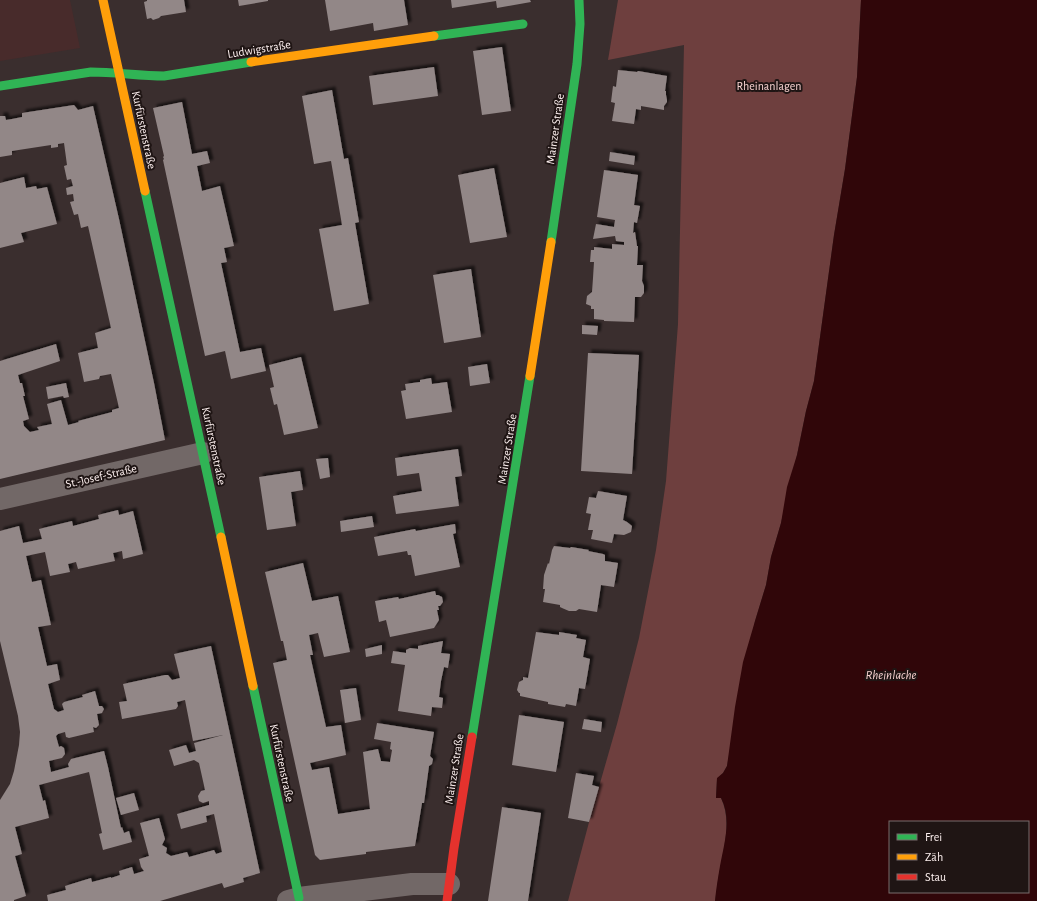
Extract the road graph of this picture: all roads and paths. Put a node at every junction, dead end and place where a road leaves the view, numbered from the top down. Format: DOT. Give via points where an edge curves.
graph roads {
  1 [pos="103,0"];
  2 [pos="579,0"];
  3 [pos="522,24"];
  4 [pos="120,72"];
  5 [pos="0,86"];
  6 [pos="203,453"];
  7 [pos="0,499"];
  8 [pos="448,893"];
  9 [pos="293,899"];
  1 -- 4 [label="street, Kurfürstenstraße"];
  2 -- 8 [label="street, Mainzer Straße" via="577,64 535,348"];
  3 -- 4 [label="street, Ludwigstraße" via="164,76"];
  4 -- 5 [label="street, Ludwigstraße" via="91,72"];
  4 -- 6 [label="street, Kurfürstenstraße"];
  6 -- 7 [label="street, St.-Josef-Straße"];
  6 -- 9 [label="street, Kurfürstenstraße"];
  8 -- 9 [label="street" via="412,884"];
}
